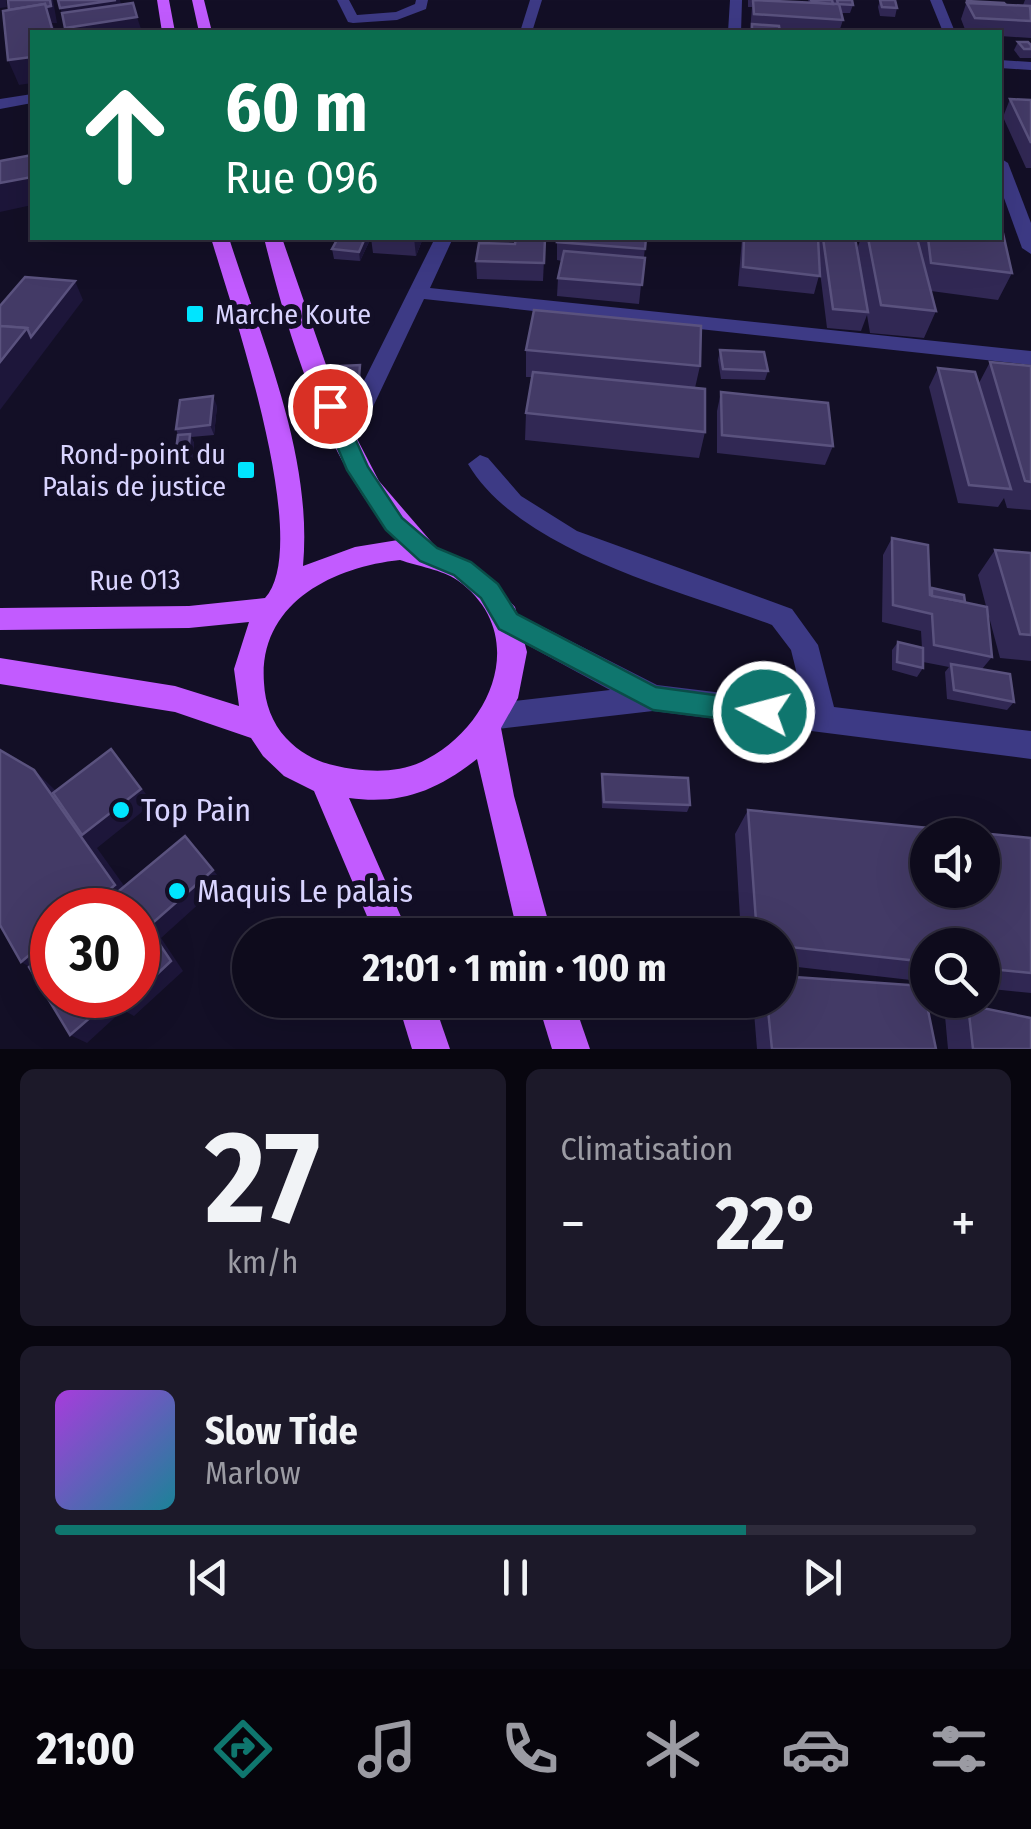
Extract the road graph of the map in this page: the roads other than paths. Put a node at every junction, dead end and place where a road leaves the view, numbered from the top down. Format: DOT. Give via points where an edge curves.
graph roads {
  1 [pos="163,0"];
  2 [pos="198,0"];
  3 [pos="342,0"];
  4 [pos="422,0"];
  5 [pos="536,0"];
  6 [pos="736,0"];
  7 [pos="936,0"];
  8 [pos="355,26"];
  9 [pos="169,30"];
  10 [pos="206,30"];
  11 [pos="527,30"];
  12 [pos="735,30"];
  13 [pos="947,30"];
  14 [pos="1002,64"];
  15 [pos="1031,66"];
  16 [pos="30,99"];
  17 [pos="0,104"];
  18 [pos="1004,182"];
  19 [pos="1031,184"];
  20 [pos="221,240"];
  21 [pos="274,240"];
  22 [pos="443,240"];
  23 [pos="1031,248"];
  24 [pos="420,293"];
  25 [pos="1031,358"];
  26 [pos="345,442"];
  27 [pos="480,464"];
  28 [pos="428,555"];
  29 [pos="279,600"];
  30 [pos="0,620"];
  31 [pos="508,621"];
  32 [pos="0,671"];
  33 [pos="653,698"];
  34 [pos="822,719"];
  35 [pos="492,722"];
  36 [pos="257,726"];
  37 [pos="1031,745"];
  38 [pos="325,780"];
  39 [pos="385,918"];
  40 [pos="530,918"];
  41 [pos="420,1018"];
  42 [pos="561,1018"];
  43 [pos="431,1049"];
  44 [pos="571,1049"];
  1 -- 9 [label="main road"];
  2 -- 10 [label="main road"];
  3 -- 8 [label="street"];
  4 -- 8 [label="street" via="410,13"];
  5 -- 11 [label="street"];
  6 -- 12 [label="street"];
  7 -- 13 [label="street"];
  14 -- 15 [label="street"];
  16 -- 17 [label="street"];
  18 -- 19 [label="street"];
  18 -- 23 [label="street"];
  20 -- 29 [label="main road" via="292,510 293,563"];
  21 -- 26 [label="main road"];
  22 -- 24 [label="street"];
  24 -- 25 [label="street"];
  24 -- 26 [label="street"];
  26 -- 28 [label="main road" via="394,524"];
  27 -- 34 [label="street" via="512,503 568,538 782,616 804,645"];
  28 -- 29 [label="main road" via="400,550 340,560"];
  28 -- 31 [label="main road" via="462,568 490,591"];
  29 -- 30 [label="main road, Rue O13" via="189,617"];
  29 -- 36 [label="main road" via="247,666"];
  31 -- 33 [label="street"];
  31 -- 35 [label="main road" via="514,668"];
  32 -- 36 [label="main road" via="175,699"];
  33 -- 34 [label="street"];
  33 -- 35 [label="street"];
  34 -- 37 [label="street"];
  35 -- 38 [label="main road" via="463,754 432,772 397,784"];
  35 -- 40 [label="main road" via="498,796"];
  36 -- 38 [label="main road" via="274,749"];
  38 -- 39 [label="main road"];
  41 -- 43 [label="main road"];
  42 -- 44 [label="main road"];
}
